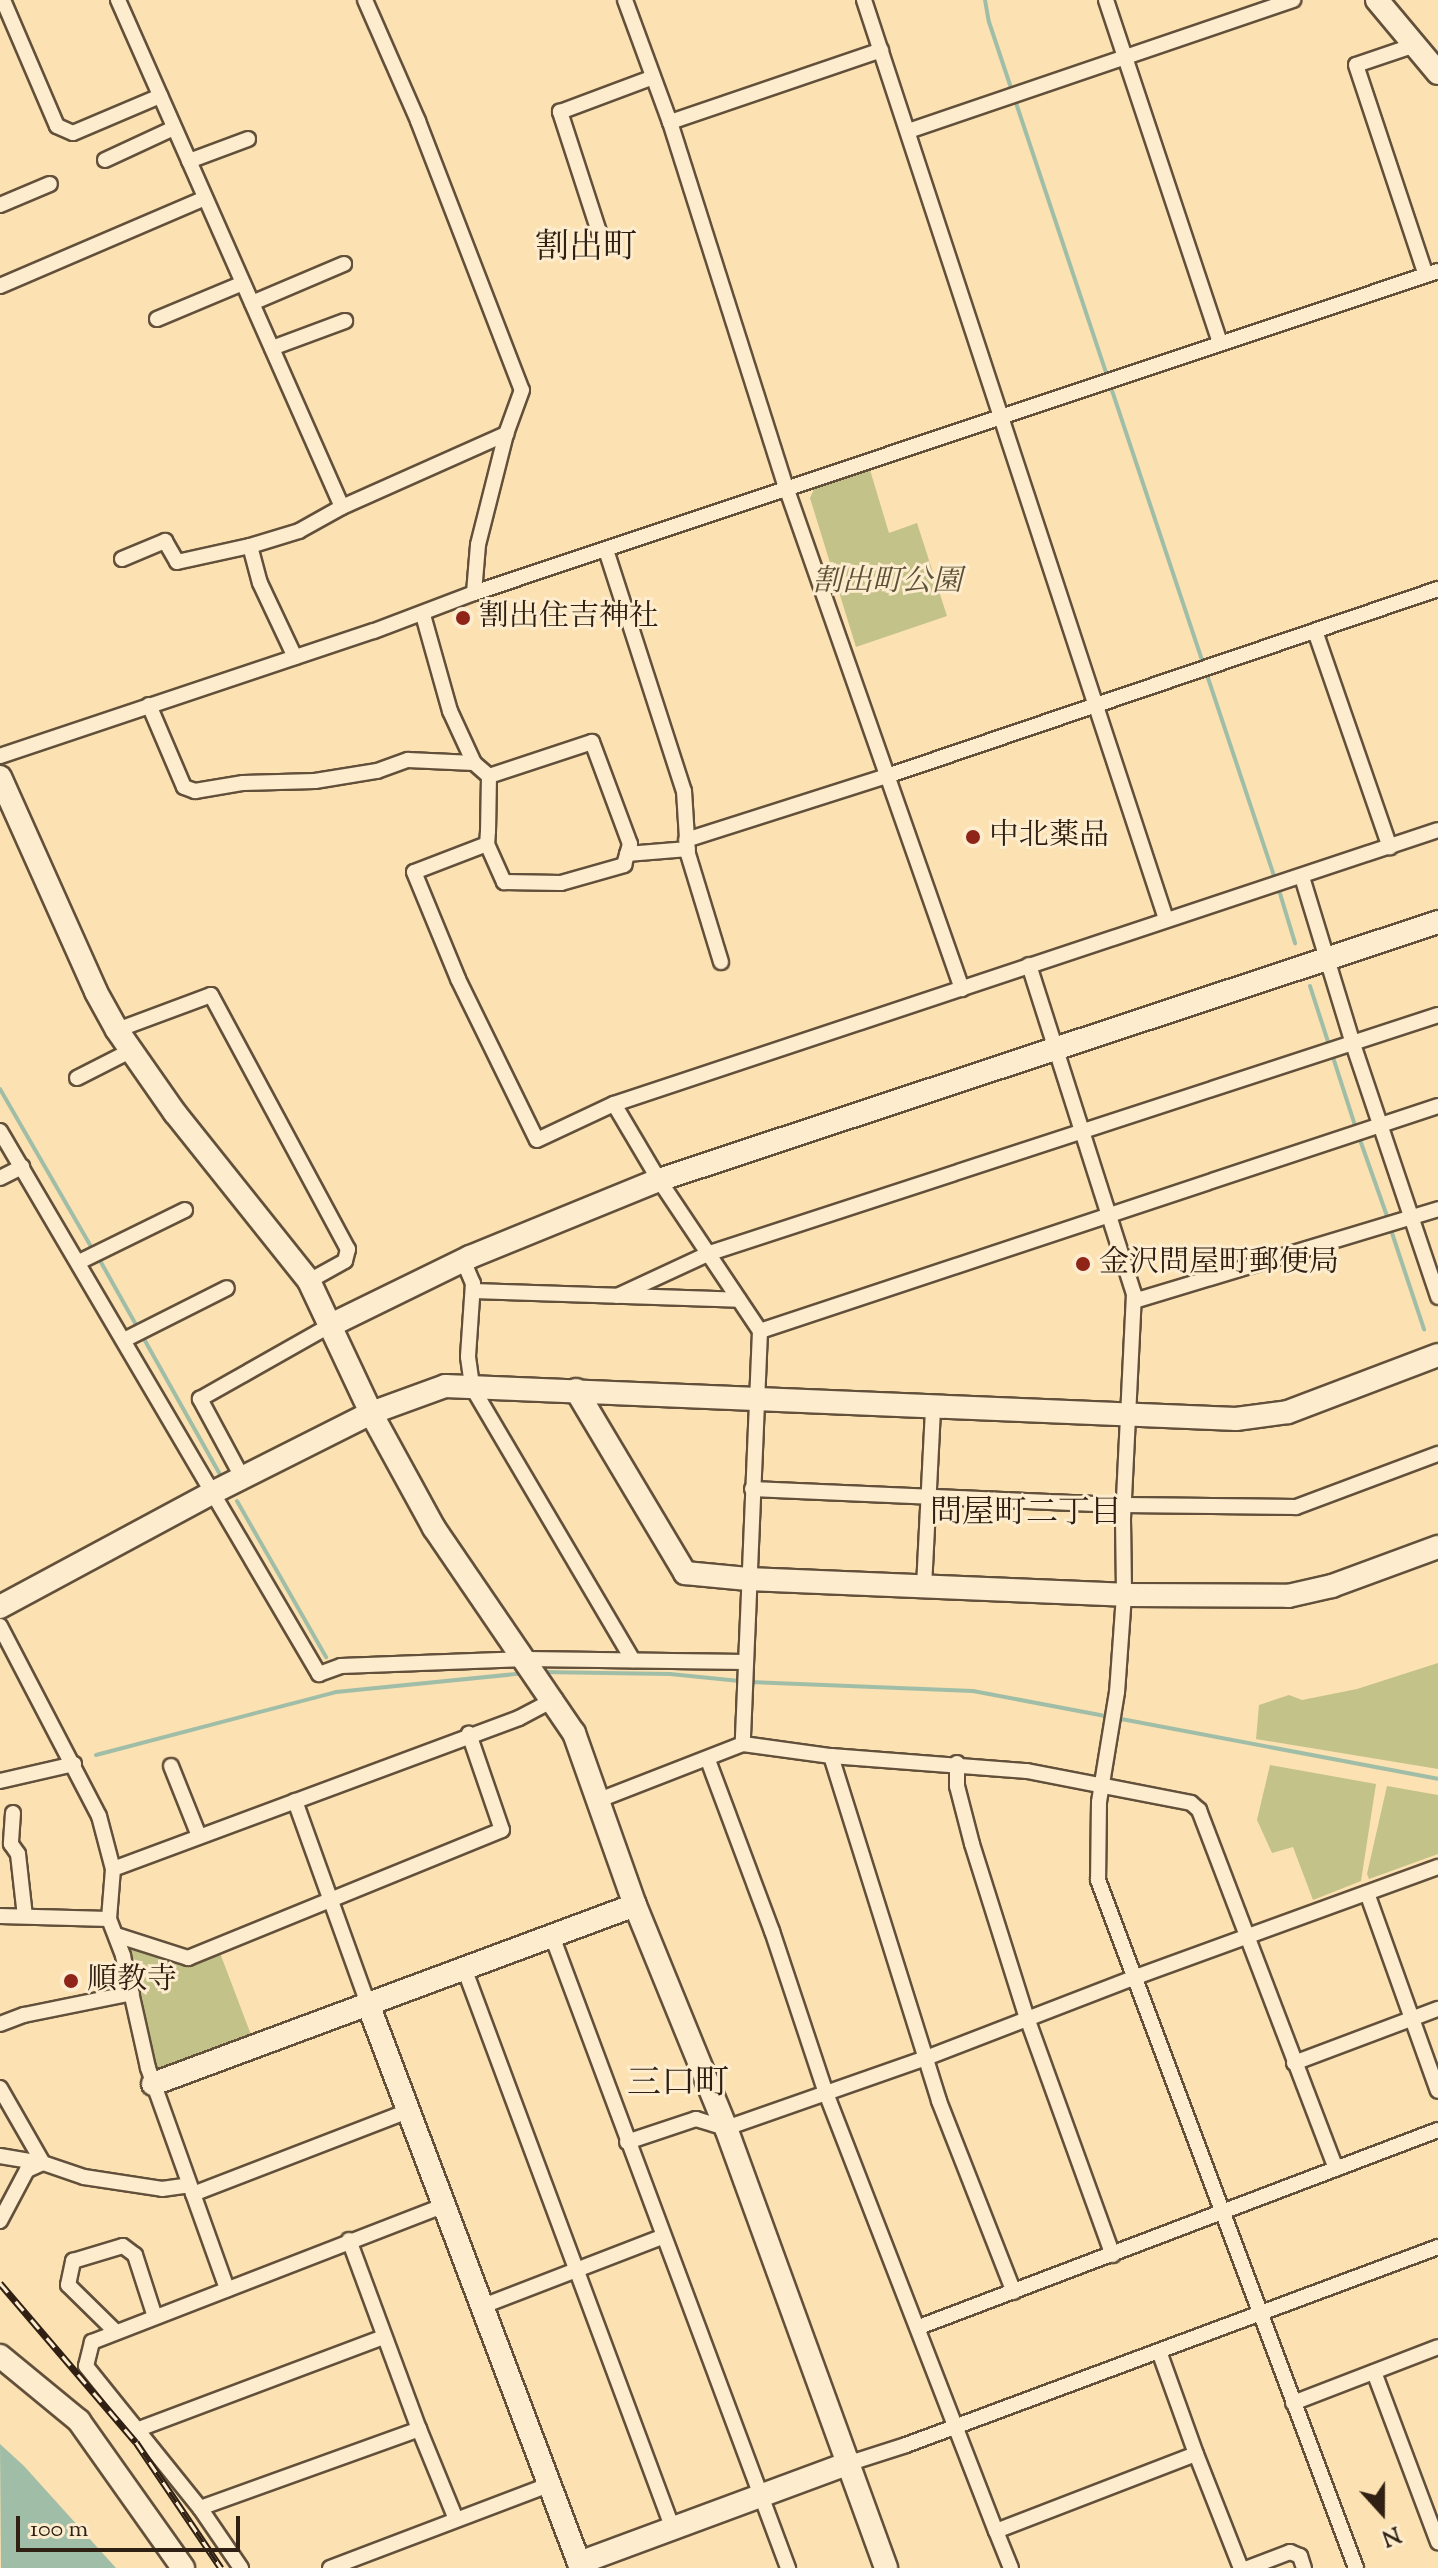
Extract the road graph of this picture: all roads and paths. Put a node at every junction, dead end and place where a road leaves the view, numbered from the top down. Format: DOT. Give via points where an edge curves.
graph roads {
  1 [pos="3,0"];
  2 [pos="119,0"];
  3 [pos="365,0"];
  4 [pos="625,0"];
  5 [pos="864,0"];
  6 [pos="1106,0"];
  7 [pos="1293,0"];
  8 [pos="1377,0"];
  9 [pos="1415,45"];
  10 [pos="881,50"];
  11 [pos="1126,57"];
  12 [pos="1438,73"];
  13 [pos="651,78"];
  14 [pos="160,96"];
  15 [pos="670,122"];
  16 [pos="174,128"];
  17 [pos="908,131"];
  18 [pos="248,139"];
  19 [pos="105,160"];
  20 [pos="189,161"];
  21 [pos="50,184"];
  22 [pos="205,198"];
  23 [pos="0,205"];
  24 [pos="601,238"];
  25 [pos="344,264"];
  26 [pos="1432,273"];
  27 [pos="243,283"];
  28 [pos="0,286"];
  29 [pos="252,303"];
  30 [pos="157,319"];
  31 [pos="345,321"];
  32 [pos="1220,343"];
  33 [pos="272,348"];
  34 [pos="1003,416"];
  35 [pos="506,434"];
  36 [pos="787,490"];
  37 [pos="342,507"];
  38 [pos="250,546"];
  39 [pos="606,550"];
  40 [pos="122,559"];
  41 [pos="1438,589"];
  42 [pos="474,593"];
  43 [pos="423,615"];
  44 [pos="1315,631"];
  45 [pos="295,657"];
  46 [pos="1097,704"];
  47 [pos="149,705"];
  48 [pos="0,756"];
  49 [pos="474,763"];
  50 [pos="890,775"];
  51 [pos="489,776"];
  52 [pos="0,777"];
  53 [pos="1438,830"];
  54 [pos="487,844"];
  55 [pos="687,844"];
  56 [pos="1390,847"];
  57 [pos="627,854"];
  58 [pos="1302,877"];
  59 [pos="1166,919"];
  60 [pos="1438,922"];
  61 [pos="1327,960"];
  62 [pos="721,962"];
  63 [pos="1029,965"];
  64 [pos="962,989"];
  65 [pos="1438,1015"];
  66 [pos="117,1030"];
  67 [pos="1346,1043"];
  68 [pos="1054,1048"];
  69 [pos="130,1051"];
  70 [pos="77,1078"];
  71 [pos="614,1104"];
  72 [pos="1438,1106"];
  73 [pos="1382,1124"];
  74 [pos="1082,1130"];
  75 [pos="0,1131"];
  76 [pos="22,1167"];
  77 [pos="0,1178"];
  78 [pos="659,1180"];
  79 [pos="1438,1209"];
  80 [pos="185,1210"];
  81 [pos="1110,1216"];
  82 [pos="1406,1219"];
  83 [pos="710,1253"];
  84 [pos="82,1260"];
  85 [pos="463,1260"];
  86 [pos="309,1281"];
  87 [pos="227,1288"];
  88 [pos="473,1291"];
  89 [pos="617,1296"];
  90 [pos="1438,1297"];
  91 [pos="739,1300"];
  92 [pos="1134,1301"];
  93 [pos="331,1325"];
  94 [pos="760,1331"];
  95 [pos="134,1335"];
  96 [pos="1438,1355"];
  97 [pos="472,1387"];
  98 [pos="576,1390"];
  99 [pos="756,1400"];
  100 [pos="933,1407"];
  101 [pos="371,1413"];
  102 [pos="1130,1415"];
  103 [pos="1438,1454"];
  104 [pos="242,1477"];
  105 [pos="752,1489"];
  106 [pos="214,1492"];
  107 [pos="929,1496"];
  108 [pos="1124,1505"];
  109 [pos="1438,1547"];
  110 [pos="748,1579"];
  111 [pos="924,1587"];
  112 [pos="1124,1595"];
  113 [pos="0,1607"];
  114 [pos="0,1626"];
  115 [pos="633,1660"];
  116 [pos="744,1666"];
  117 [pos="538,1676"];
  118 [pos="469,1734"];
  119 [pos="743,1744"];
  120 [pos="831,1756"];
  121 [pos="708,1760"];
  122 [pos="957,1763"];
  123 [pos="74,1764"];
  124 [pos="171,1766"];
  125 [pos="0,1781"];
  126 [pos="1101,1784"];
  127 [pos="599,1800"];
  128 [pos="295,1801"];
  129 [pos="13,1813"];
  130 [pos="199,1836"];
  131 [pos="1438,1867"];
  132 [pos="113,1869"];
  133 [pos="1367,1893"];
  134 [pos="332,1900"];
  135 [pos="635,1905"];
  136 [pos="0,1916"];
  137 [pos="25,1916"];
  138 [pos="109,1919"];
  139 [pos="116,1935"];
  140 [pos="552,1936"];
  141 [pos="1245,1937"];
  142 [pos="464,1968"];
  143 [pos="1133,1978"];
  144 [pos="132,1993"];
  145 [pos="368,2004"];
  146 [pos="1438,2009"];
  147 [pos="1027,2018"];
  148 [pos="1412,2019"];
  149 [pos="0,2024"];
  150 [pos="926,2058"];
  151 [pos="1294,2063"];
  152 [pos="153,2084"];
  153 [pos="0,2088"];
  154 [pos="1438,2091"];
  155 [pos="826,2093"];
  156 [pos="411,2110"];
  157 [pos="726,2128"];
  158 [pos="1438,2130"];
  159 [pos="627,2142"];
  160 [pos="0,2156"];
  161 [pos="43,2163"];
  162 [pos="1336,2169"];
  163 [pos="191,2189"];
  164 [pos="446,2205"];
  165 [pos="1220,2212"];
  166 [pos="0,2221"];
  167 [pos="662,2237"];
  168 [pos="349,2240"];
  169 [pos="1438,2247"];
  170 [pos="1113,2255"];
  171 [pos="577,2272"];
  172 [pos="227,2289"];
  173 [pos="1014,2292"];
  174 [pos="483,2306"];
  175 [pos="1259,2315"];
  176 [pos="155,2317"];
  177 [pos="919,2327"];
  178 [pos="116,2332"];
  179 [pos="384,2337"];
  180 [pos="1438,2347"];
  181 [pos="1159,2351"];
  182 [pos="0,2356"];
  183 [pos="1374,2372"];
  184 [pos="1293,2403"];
  185 [pos="955,2427"];
  186 [pos="139,2429"];
  187 [pos="419,2429"];
  188 [pos="1196,2454"];
  189 [pos="850,2463"];
  190 [pos="549,2485"];
  191 [pos="760,2497"];
  192 [pos="200,2508"];
  193 [pos="456,2519"];
  194 [pos="673,2529"];
  195 [pos="996,2531"];
  196 [pos="1438,2542"];
  197 [pos="575,2566"];
  198 [pos="183,2568"];
  199 [pos="241,2568"];
  200 [pos="331,2568"];
  201 [pos="788,2568"];
  202 [pos="886,2568"];
  203 [pos="1011,2568"];
  204 [pos="1241,2568"];
  205 [pos="1248,2568"];
  206 [pos="1304,2568"];
  207 [pos="1356,2568"];
  1 -- 14 [label="street" via="57,126 73,133"];
  2 -- 14 [label="street"];
  3 -- 35 [label="street" via="522,390"];
  4 -- 13 [label="street"];
  5 -- 10 [label="street"];
  6 -- 11 [label="street"];
  7 -- 11 [label="street"];
  8 -- 9 [label="street"];
  9 -- 12 [label="street"];
  9 -- 26 [label="street" via="1356,65"];
  10 -- 15 [label="street"];
  10 -- 17 [label="street"];
  11 -- 17 [label="street"];
  11 -- 32 [label="street"];
  13 -- 15 [label="street"];
  13 -- 24 [label="street" via="560,112"];
  14 -- 16 [label="street"];
  15 -- 36 [label="street"];
  16 -- 19 [label="street"];
  16 -- 20 [label="street"];
  17 -- 34 [label="street"];
  18 -- 20 [label="street"];
  20 -- 22 [label="street"];
  21 -- 23 [label="street"];
  22 -- 27 [label="street"];
  22 -- 28 [label="street"];
  25 -- 29 [label="street"];
  26 -- 32 [label="street"];
  27 -- 29 [label="street"];
  27 -- 30 [label="street"];
  29 -- 33 [label="street"];
  31 -- 33 [label="street"];
  32 -- 34 [label="street"];
  33 -- 37 [label="street"];
  34 -- 36 [label="street"];
  34 -- 46 [label="street"];
  35 -- 37 [label="street"];
  35 -- 42 [label="street" via="478,545"];
  36 -- 39 [label="street"];
  36 -- 50 [label="street"];
  37 -- 38 [label="street" via="299,531"];
  38 -- 40 [label="street" via="177,562 165,541"];
  38 -- 45 [label="street" via="260,583"];
  39 -- 42 [label="street"];
  39 -- 55 [label="street" via="684,791"];
  41 -- 44 [label="street"];
  42 -- 43 [label="street"];
  43 -- 45 [label="street"];
  43 -- 49 [label="street" via="450,711"];
  44 -- 46 [label="street"];
  44 -- 56 [label="street"];
  45 -- 47 [label="street"];
  46 -- 50 [label="street"];
  46 -- 59 [label="street"];
  47 -- 48 [label="street"];
  47 -- 49 [label="street" via="184,787 195,791 315,781 408,760"];
  49 -- 51 [label="street"];
  50 -- 55 [label="street"];
  50 -- 64 [label="street"];
  51 -- 54 [label="street"];
  51 -- 57 [label="street" via="592,742 630,844"];
  52 -- 66 [label="street"];
  53 -- 56 [label="street"];
  54 -- 57 [label="street" via="504,882 561,883 624,865"];
  54 -- 71 [label="street" via="414,872 458,979 537,1140"];
  55 -- 57 [label="street"];
  55 -- 62 [label="street"];
  56 -- 58 [label="street"];
  58 -- 59 [label="street"];
  58 -- 61 [label="street"];
  59 -- 63 [label="street"];
  60 -- 61 [label="street"];
  61 -- 67 [label="street"];
  61 -- 68 [label="street"];
  63 -- 64 [label="street"];
  63 -- 68 [label="street"];
  64 -- 71 [label="street"];
  65 -- 67 [label="street"];
  66 -- 69 [label="street"];
  66 -- 86 [label="street" via="211,995 348,1249 345,1261"];
  67 -- 73 [label="street"];
  67 -- 74 [label="street"];
  68 -- 74 [label="street"];
  68 -- 78 [label="street"];
  69 -- 70 [label="street"];
  69 -- 86 [label="street"];
  71 -- 78 [label="street"];
  72 -- 73 [label="street"];
  73 -- 81 [label="street"];
  73 -- 82 [label="street"];
  74 -- 81 [label="street"];
  74 -- 83 [label="street"];
  75 -- 76 [label="street"];
  76 -- 77 [label="street"];
  76 -- 84 [label="street"];
  78 -- 83 [label="street"];
  78 -- 85 [label="street"];
  79 -- 82 [label="street"];
  80 -- 84 [label="street"];
  81 -- 92 [label="street"];
  81 -- 94 [label="street"];
  82 -- 90 [label="street"];
  82 -- 92 [label="street"];
  83 -- 89 [label="street"];
  83 -- 91 [label="street"];
  84 -- 95 [label="street"];
  85 -- 88 [label="street"];
  85 -- 93 [label="street"];
  86 -- 93 [label="street"];
  87 -- 95 [label="street"];
  88 -- 89 [label="street"];
  88 -- 97 [label="street" via="468,1357"];
  89 -- 91 [label="street"];
  91 -- 94 [label="street"];
  92 -- 102 [label="street"];
  93 -- 101 [label="street"];
  93 -- 104 [label="street" via="200,1399"];
  94 -- 99 [label="street"];
  95 -- 106 [label="street"];
  96 -- 102 [label="street" via="1288,1412 1236,1419"];
  97 -- 98 [label="street"];
  97 -- 101 [label="street" via="445,1386"];
  97 -- 115 [label="street"];
  98 -- 99 [label="street"];
  98 -- 110 [label="street" via="685,1573"];
  99 -- 100 [label="street"];
  99 -- 105 [label="street"];
  100 -- 102 [label="street"];
  100 -- 107 [label="street"];
  101 -- 104 [label="street"];
  101 -- 117 [label="street" via="434,1528"];
  102 -- 108 [label="street"];
  103 -- 108 [label="street" via="1296,1507"];
  104 -- 106 [label="street"];
  105 -- 107 [label="street"];
  105 -- 110 [label="street"];
  106 -- 113 [label="street"];
  106 -- 117 [label="street" via="319,1674 341,1666"];
  107 -- 108 [label="street"];
  107 -- 111 [label="street"];
  108 -- 112 [label="street"];
  109 -- 112 [label="street" via="1332,1586 1288,1596"];
  110 -- 111 [label="street"];
  110 -- 116 [label="street"];
  111 -- 112 [label="street"];
  112 -- 126 [label="street" via="1117,1692"];
  114 -- 123 [label="street"];
  115 -- 116 [label="street"];
  115 -- 117 [label="street"];
  116 -- 119 [label="street"];
  117 -- 118 [label="street" via="519,1718"];
  117 -- 127 [label="street" via="574,1733"];
  118 -- 128 [label="street"];
  118 -- 134 [label="street" via="502,1830"];
  119 -- 120 [label="street"];
  119 -- 121 [label="street"];
  120 -- 122 [label="street"];
  120 -- 150 [label="street"];
  121 -- 127 [label="street"];
  121 -- 155 [label="street"];
  122 -- 126 [label="street"];
  122 -- 147 [label="street" via="957,1786 972,1844"];
  123 -- 125 [label="street"];
  123 -- 132 [label="street" via="99,1816"];
  124 -- 130 [label="street"];
  126 -- 141 [label="street" via="1191,1803 1199,1810"];
  126 -- 143 [label="street" via="1098,1880"];
  127 -- 135 [label="street"];
  128 -- 130 [label="street"];
  128 -- 134 [label="street"];
  129 -- 137 [label="street" via="11,1844 18,1854"];
  130 -- 132 [label="street"];
  131 -- 133 [label="street"];
  132 -- 138 [label="street"];
  133 -- 141 [label="street"];
  133 -- 148 [label="street"];
  134 -- 139 [label="street" via="188,1958"];
  134 -- 145 [label="street"];
  135 -- 140 [label="street"];
  135 -- 157 [label="street"];
  136 -- 137 [label="street"];
  137 -- 138 [label="street"];
  138 -- 139 [label="street"];
  139 -- 144 [label="street"];
  140 -- 142 [label="street"];
  140 -- 159 [label="street"];
  141 -- 143 [label="street"];
  141 -- 151 [label="street"];
  142 -- 145 [label="street"];
  142 -- 171 [label="street"];
  143 -- 147 [label="street"];
  143 -- 165 [label="street"];
  144 -- 149 [label="street"];
  144 -- 152 [label="street"];
  145 -- 152 [label="street"];
  145 -- 156 [label="street"];
  146 -- 148 [label="street"];
  147 -- 150 [label="street"];
  147 -- 170 [label="street"];
  148 -- 151 [label="street"];
  148 -- 154 [label="street"];
  150 -- 155 [label="street"];
  150 -- 173 [label="street"];
  151 -- 162 [label="street"];
  152 -- 163 [label="street"];
  153 -- 161 [label="street"];
  155 -- 157 [label="street"];
  155 -- 177 [label="street"];
  156 -- 163 [label="street"];
  156 -- 164 [label="street"];
  157 -- 159 [label="street" via="696,2119"];
  157 -- 189 [label="street"];
  158 -- 162 [label="street"];
  159 -- 167 [label="street"];
  160 -- 161 [label="street"];
  161 -- 163 [label="street" via="84,2177"];
  161 -- 166 [label="street" via="27,2170"];
  162 -- 165 [label="street"];
  163 -- 172 [label="street"];
  164 -- 168 [label="street"];
  164 -- 174 [label="street"];
  165 -- 170 [label="street"];
  165 -- 175 [label="street"];
  167 -- 171 [label="street"];
  167 -- 191 [label="street"];
  168 -- 172 [label="street"];
  168 -- 179 [label="street"];
  169 -- 175 [label="street"];
  170 -- 173 [label="street"];
  171 -- 174 [label="street"];
  171 -- 194 [label="street"];
  172 -- 176 [label="street"];
  173 -- 177 [label="street"];
  174 -- 190 [label="street"];
  175 -- 181 [label="street"];
  175 -- 184 [label="street"];
  176 -- 178 [label="street"];
  176 -- 178 [label="street" via="135,2255 123,2246 73,2261 68,2285"];
  177 -- 185 [label="street"];
  178 -- 186 [label="street" via="92,2342 86,2366"];
  179 -- 186 [label="street"];
  179 -- 187 [label="street"];
  180 -- 183 [label="street"];
  181 -- 185 [label="street"];
  181 -- 188 [label="street"];
  182 -- 198 [label="street" via="79,2421"];
  183 -- 184 [label="street"];
  183 -- 196 [label="street"];
  184 -- 207 [label="street"];
  185 -- 189 [label="street"];
  185 -- 195 [label="street"];
  186 -- 192 [label="street"];
  187 -- 192 [label="street"];
  187 -- 193 [label="street"];
  188 -- 195 [label="street"];
  188 -- 204 [label="street"];
  189 -- 191 [label="street"];
  189 -- 202 [label="street"];
  190 -- 193 [label="street"];
  190 -- 197 [label="street"];
  191 -- 194 [label="street"];
  191 -- 201 [label="street"];
  192 -- 199 [label="street"];
  193 -- 200 [label="street"];
  194 -- 197 [label="street"];
  195 -- 203 [label="street"];
  205 -- 206 [label="street" via="1290,2552 1300,2556"];
}
